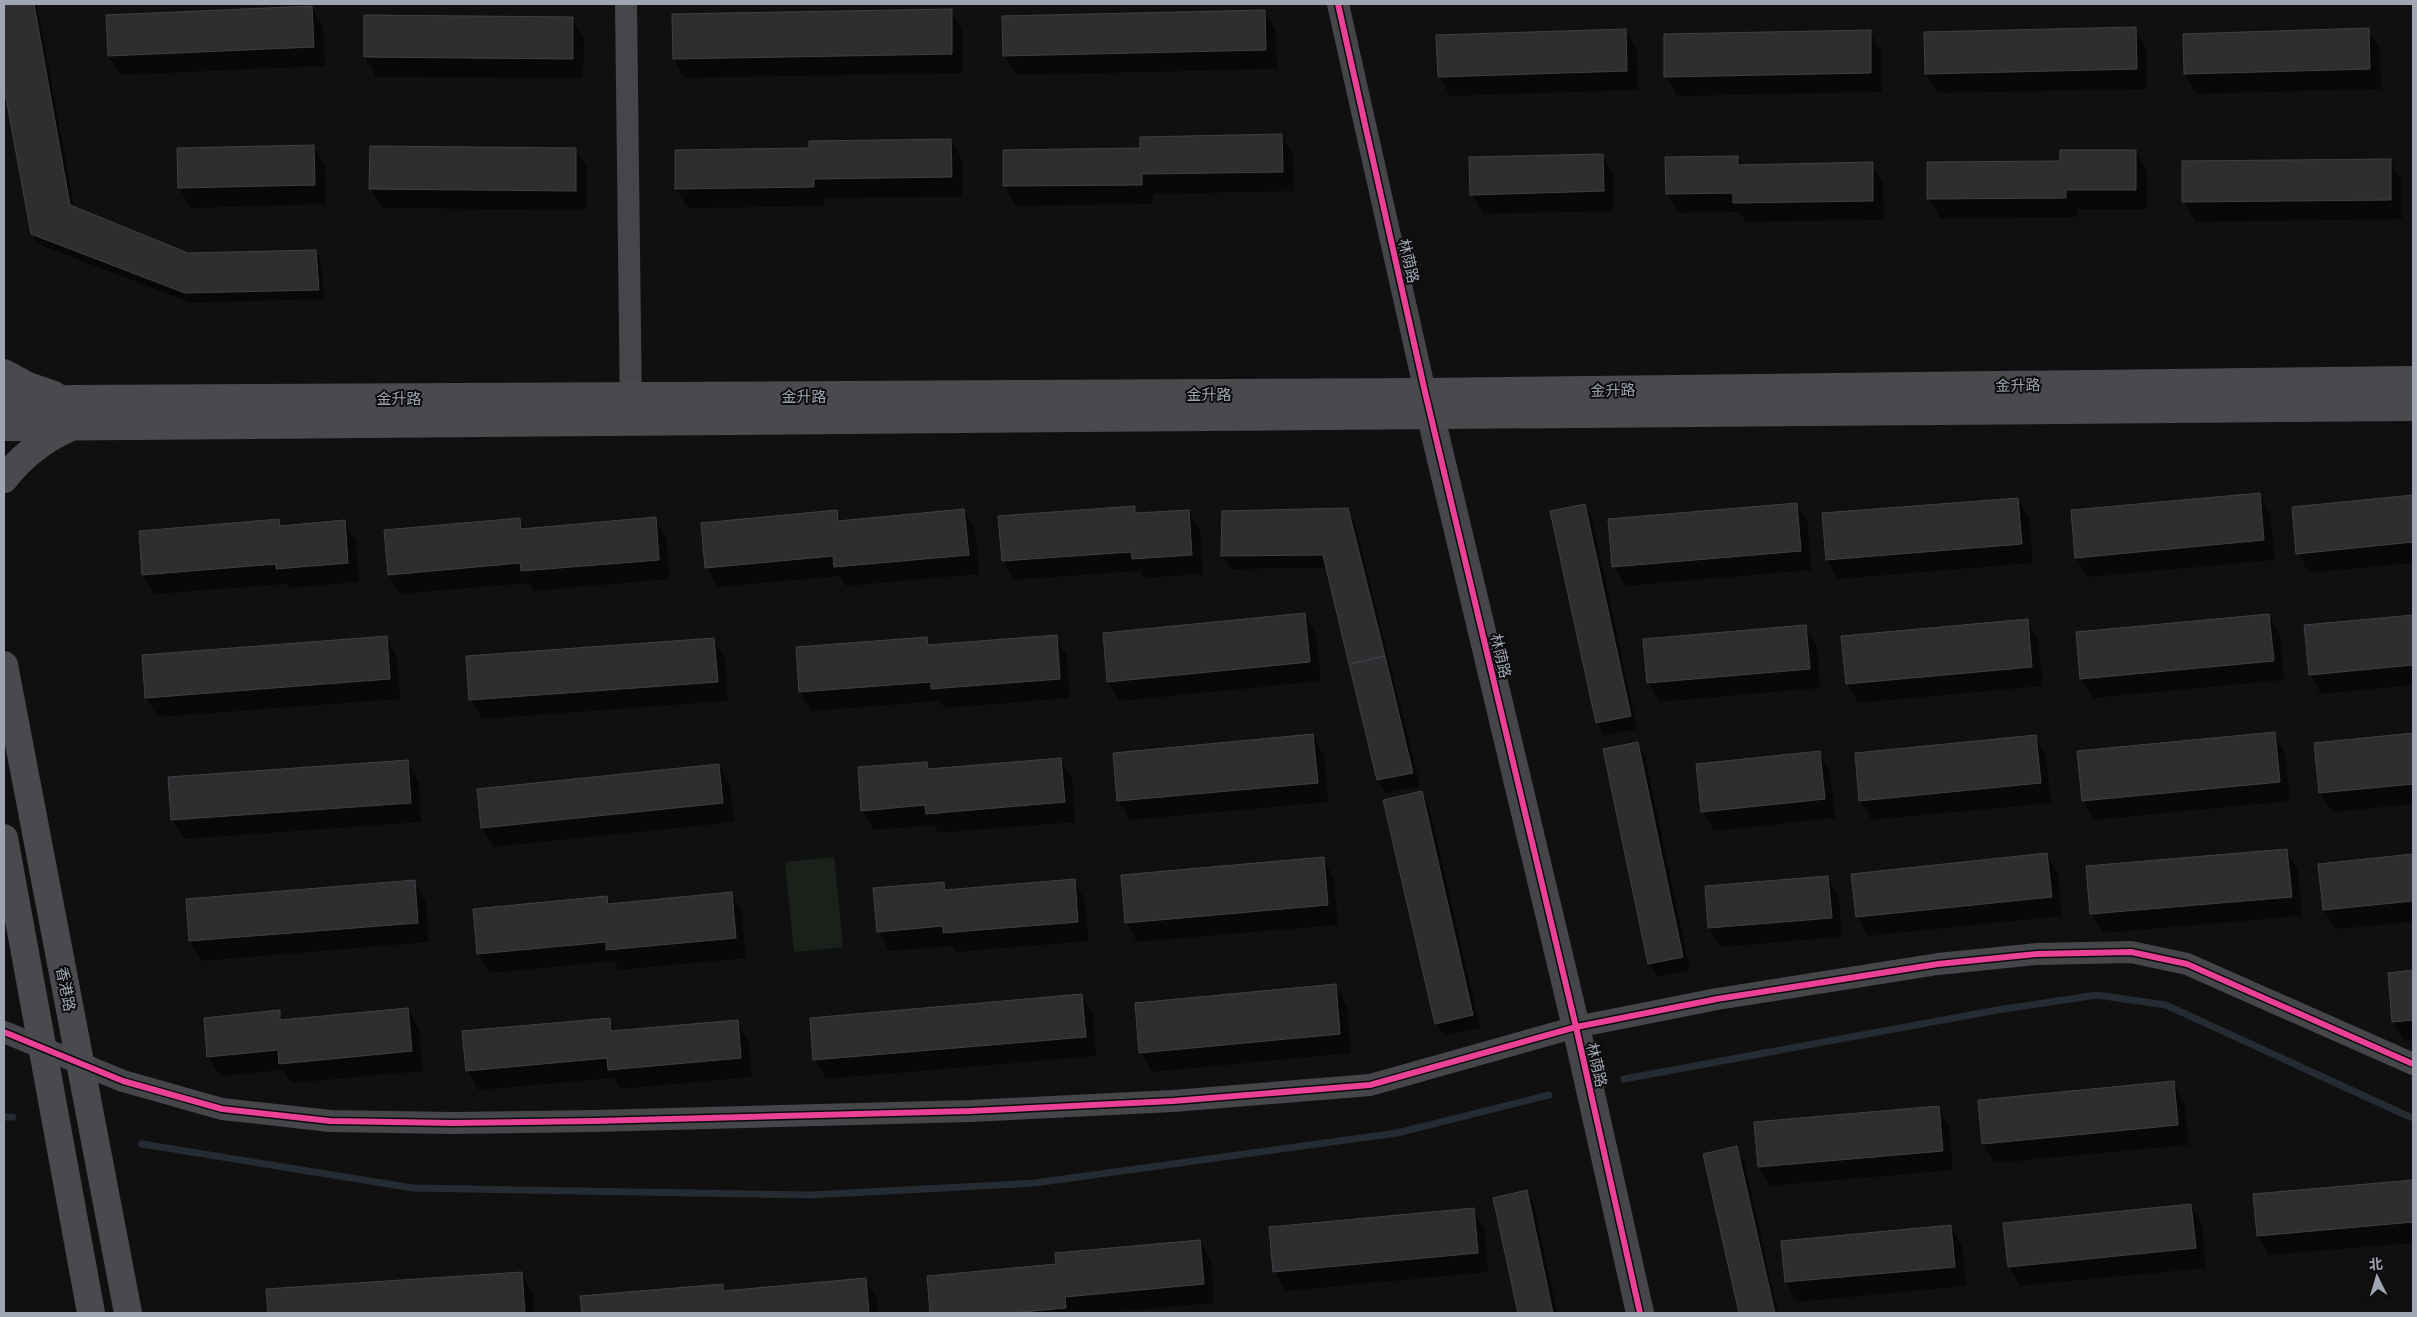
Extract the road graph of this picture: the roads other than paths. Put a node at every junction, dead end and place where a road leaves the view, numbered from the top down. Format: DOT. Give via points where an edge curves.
graph roads {
  1 [pos="626,4"];
  2 [pos="1338,4"];
  3 [pos="4,373"];
  4 [pos="2413,380"];
  5 [pos="73,399"];
  6 [pos="4,401"];
  7 [pos="1428,404"];
  8 [pos="2413,407"];
  9 [pos="631,409"];
  10 [pos="76,425"];
  11 [pos="4,427"];
  12 [pos="4,479"];
  13 [pos="4,665"];
  14 [pos="4,838"];
  15 [pos="1576,1028"];
  16 [pos="4,1032"];
  17 [pos="42,1048"];
  18 [pos="80,1063"];
  19 [pos="2413,1064"];
  20 [pos="91,1313"];
  21 [pos="128,1313"];
  22 [pos="1640,1313"];
  1 -- 9 [label="street"];
  2 -- 7 [label="street, 林荫路"];
  3 -- 5 [label="main road" via="28,386"];
  4 -- 7 [label="main road, 金升路"];
  5 -- 6 [label="main road, 金升路"];
  5 -- 9 [label="main road, 金升路"];
  7 -- 8 [label="main road, 金升路"];
  7 -- 9 [label="main road, 金升路"];
  7 -- 15 [label="street, 林荫路"];
  9 -- 10 [label="main road, 金升路"];
  10 -- 11 [label="main road, 金升路"];
  10 -- 12 [label="main road" via="35,446"];
  13 -- 18 [label="main road, 香港路"];
  14 -- 17 [label="main road"];
  15 -- 18 [label="street" via="1370,1085 1173,1101 970,1111 594,1122 330,1121 222,1109 123,1081"];
  15 -- 19 [label="street" via="1717,998 1938,964 2037,954 2131,952 2187,964"];
  15 -- 22 [label="street, 林荫路"];
  16 -- 17 [label="street"];
  17 -- 18 [label="street"];
  17 -- 20 [label="main road"];
  18 -- 21 [label="main road, 香港路"];
}
